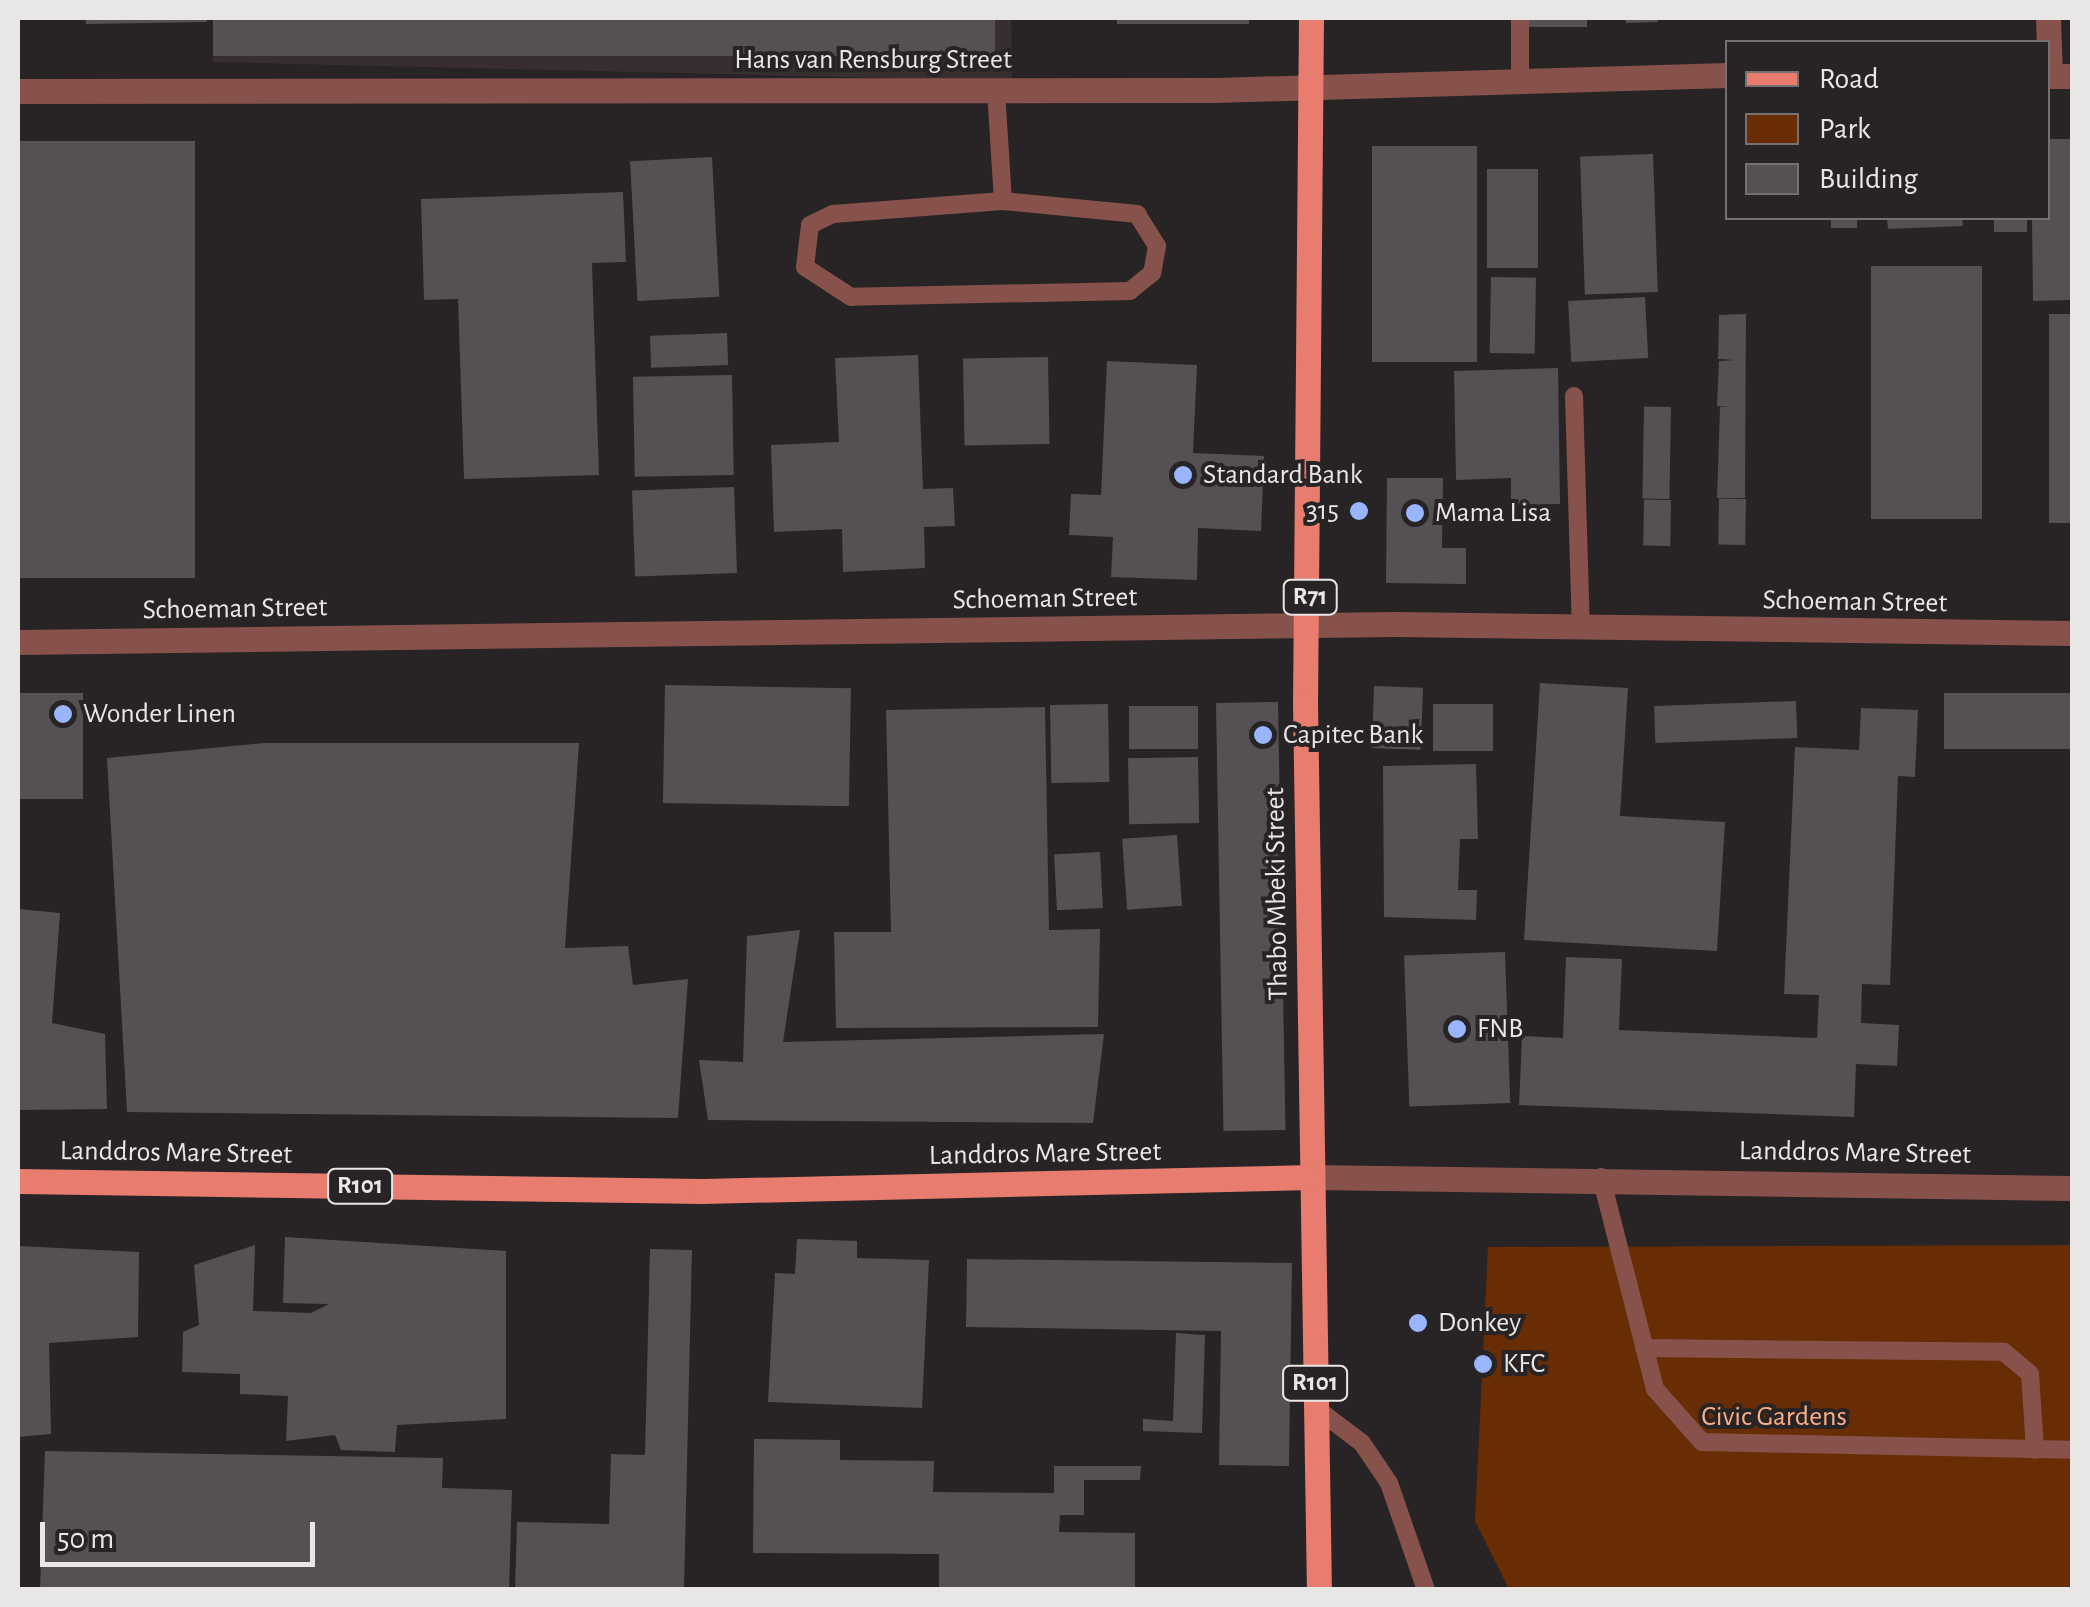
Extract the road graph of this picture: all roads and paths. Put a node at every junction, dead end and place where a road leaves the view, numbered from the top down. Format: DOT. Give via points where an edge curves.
graph roads {
  1 [pos="1310,18"];
  2 [pos="1520,18"];
  3 [pos="2048,18"];
  4 [pos="1520,74"];
  5 [pos="1725,75"];
  6 [pos="2057,76"];
  7 [pos="1312,88"];
  8 [pos="996,90"];
  9 [pos="18,92"];
  10 [pos="1003,201"];
  11 [pos="1574,396"];
  12 [pos="1310,625"];
  13 [pos="1581,628"];
  14 [pos="2072,633"];
  15 [pos="18,642"];
  16 [pos="1601,1176"];
  17 [pos="1310,1177"];
  18 [pos="18,1181"];
  19 [pos="2072,1188"];
  20 [pos="1644,1348"];
  21 [pos="1317,1409"];
  22 [pos="2034,1450"];
  23 [pos="2072,1450"];
  24 [pos="1425,1588"];
  25 [pos="1319,1590"];
  1 -- 7 [label="main road, Thabo Mbeki Street / R71"];
  2 -- 4 [label="lane"];
  3 -- 6 [label="street"];
  4 -- 5 [label="street, Hans van Rensburg Street"];
  4 -- 7 [label="street, Hans van Rensburg Street"];
  7 -- 8 [label="street, Hans van Rensburg Street"];
  7 -- 12 [label="main road, Thabo Mbeki Street / R71"];
  8 -- 9 [label="street, Hans van Rensburg Street"];
  8 -- 10 [label="lane"];
  10 -- 10 [label="lane" via="1137,214 1158,246 1152,274 1130,291 851,297 805,267 810,225 834,214"];
  11 -- 13 [label="lane"];
  12 -- 13 [label="street, Schoeman Street"];
  12 -- 15 [label="street, Schoeman Street"];
  12 -- 17 [label="main road, Thabo Mbeki Street / R71"];
  13 -- 14 [label="street, Schoeman Street"];
  16 -- 17 [label="street, Landdros Mare Street"];
  16 -- 19 [label="street, Landdros Mare Street"];
  16 -- 20 [label="lane"];
  17 -- 18 [label="main road, Landdros Mare Street / R101" via="702,1190"];
  17 -- 21 [label="main road, Thabo Mbeki Street / R101"];
  20 -- 22 [label="lane" via="1668,1414 1702,1442"];
  20 -- 22 [label="lane" via="2004,1352 2030,1374"];
  21 -- 24 [label="lane" via="1362,1442 1389,1482"];
  21 -- 25 [label="main road, Thabo Mbeki Street / R101"];
  22 -- 23 [label="lane"];
}
